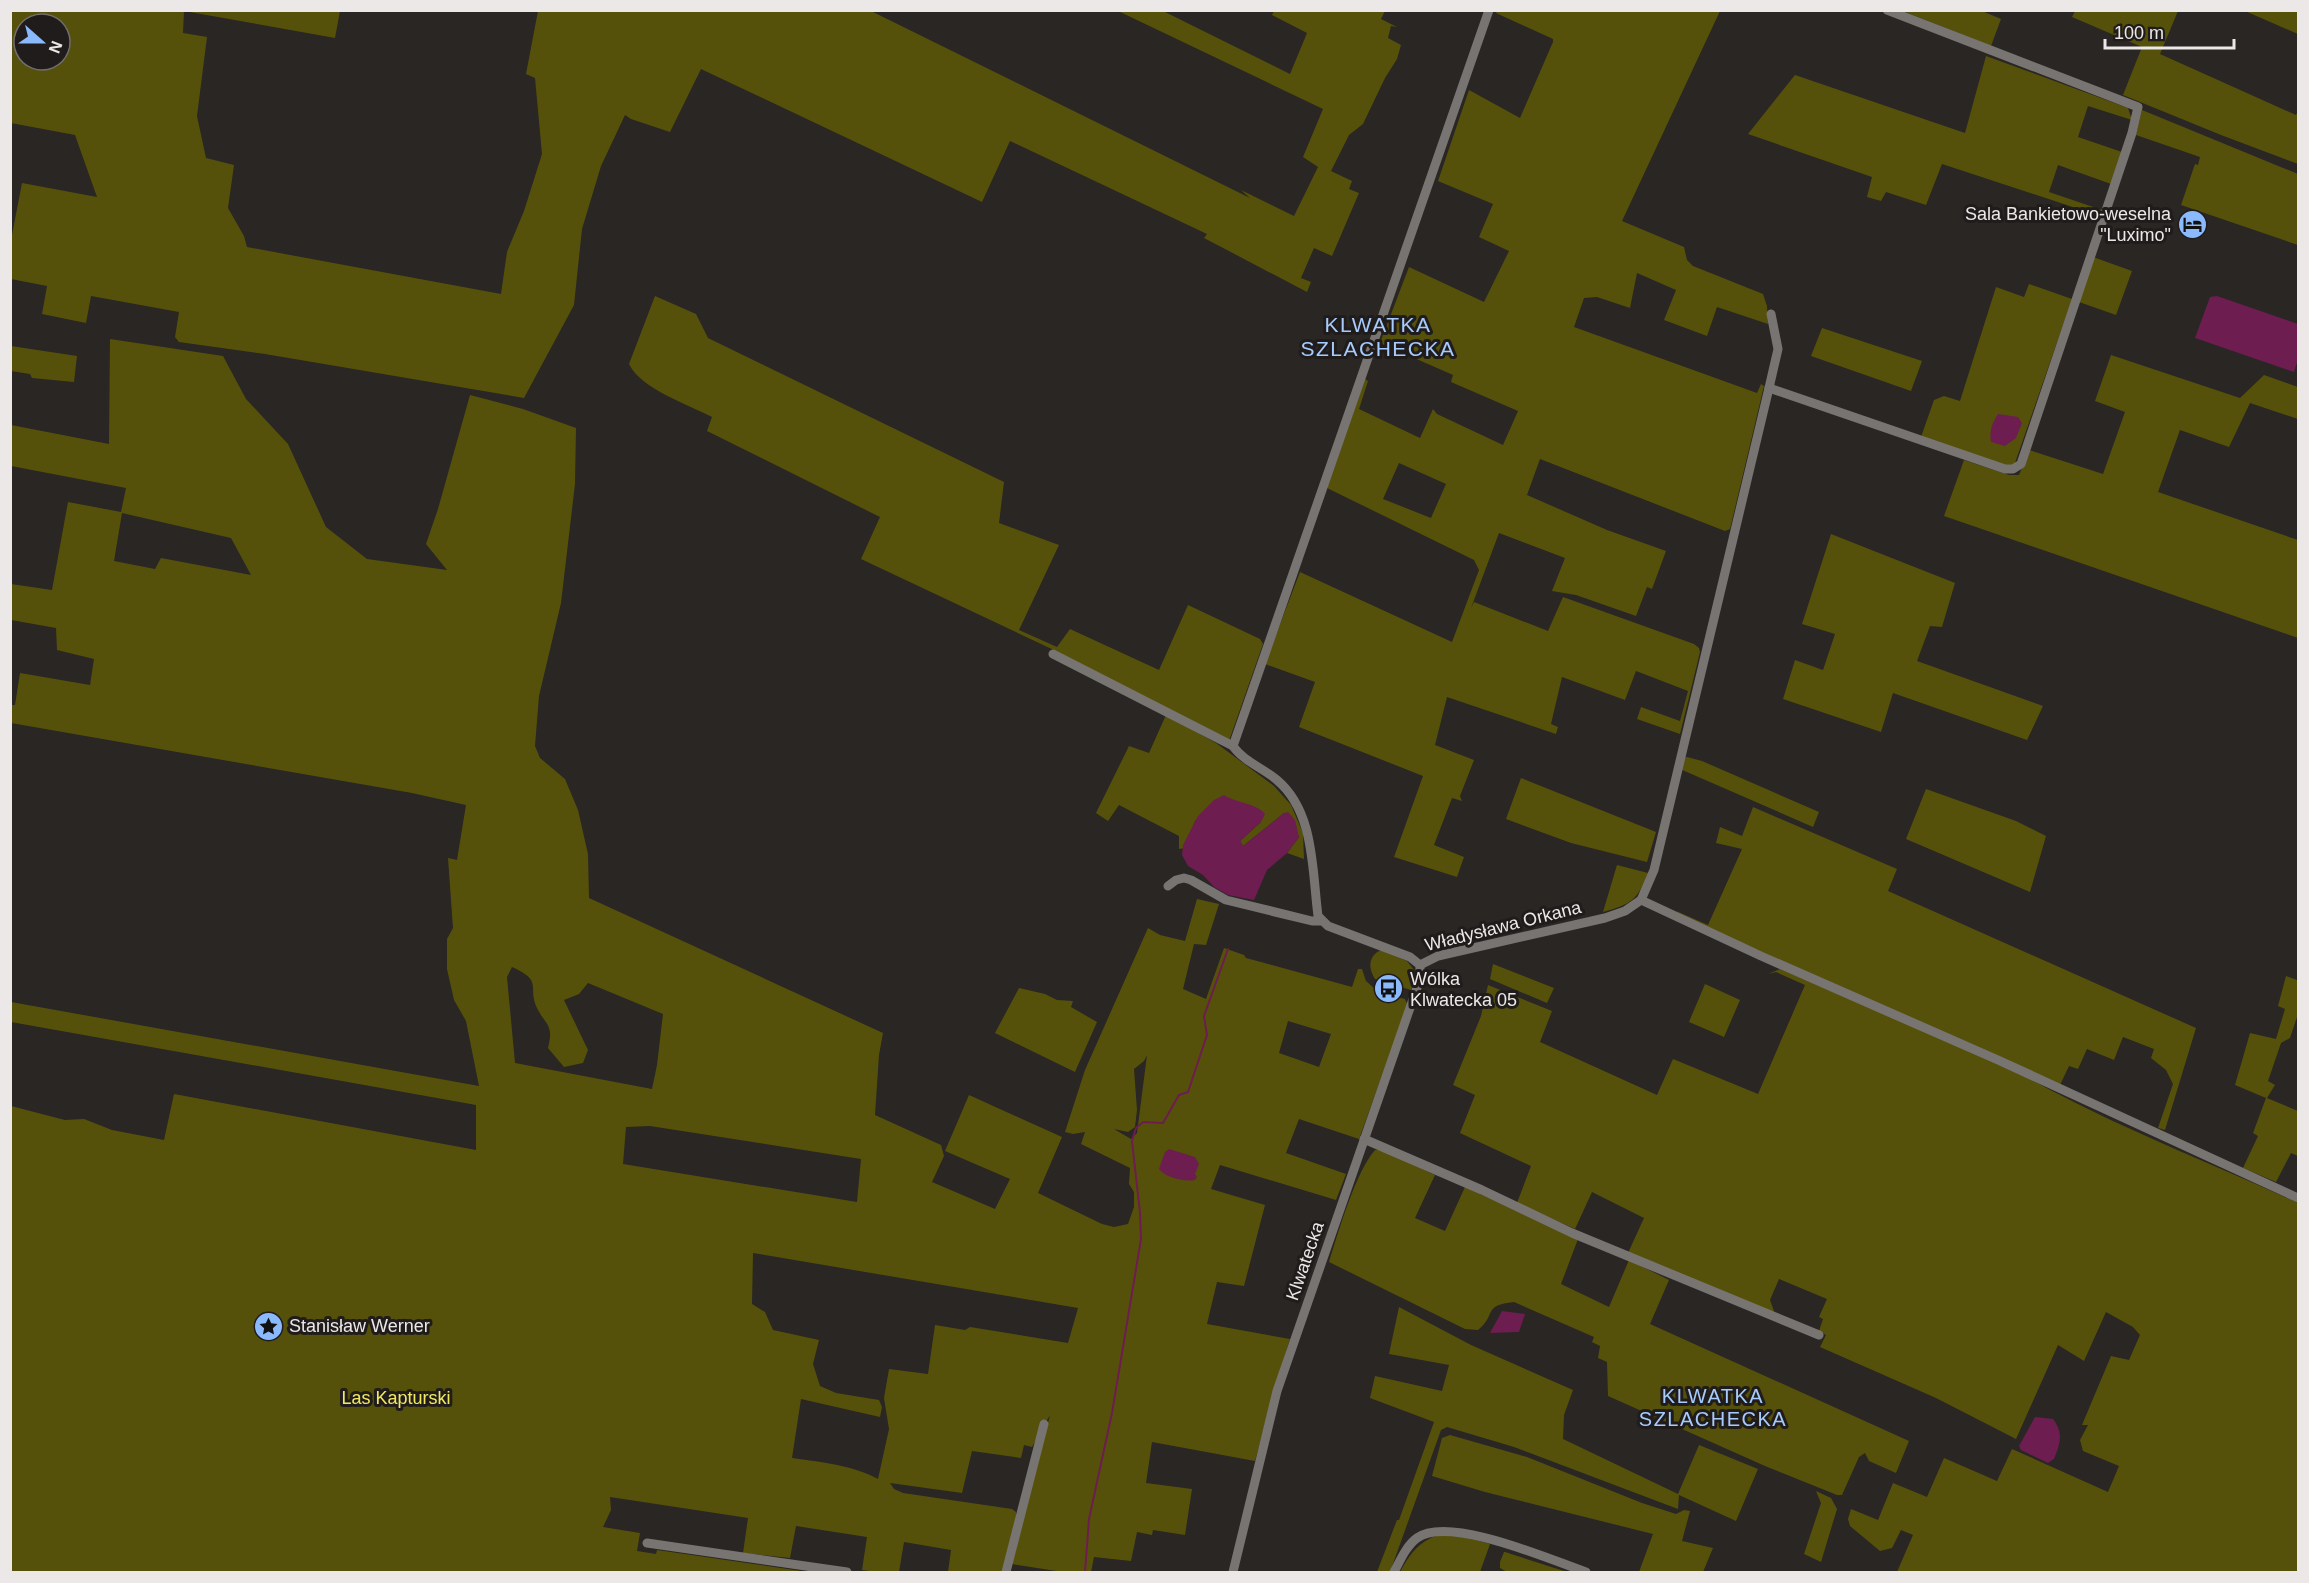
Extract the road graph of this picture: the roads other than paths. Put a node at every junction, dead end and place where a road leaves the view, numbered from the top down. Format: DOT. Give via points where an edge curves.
graph roads {
  1 [pos="1489,10"];
  2 [pos="1887,10"];
  3 [pos="1771,314"];
  4 [pos="1770,388"];
  5 [pos="1053,654"];
  6 [pos="1233,746"];
  7 [pos="1168,886"];
  8 [pos="1641,900"];
  9 [pos="1321,921"];
  10 [pos="1420,965"];
  11 [pos="1364,1139"];
  12 [pos="2298,1198"];
  13 [pos="1819,1335"];
  14 [pos="1044,1424"];
  15 [pos="647,1543"];
  16 [pos="847,1572"];
  17 [pos="1006,1572"];
  18 [pos="1233,1572"];
  19 [pos="1394,1572"];
  20 [pos="1586,1572"];
  1 -- 6 [label="street"];
  2 -- 4 [label="street" via="2138,107 2133,134 2021,464 2005,469"];
  3 -- 4 [label="street" via="1778,349"];
  4 -- 8 [label="street" via="1653,870"];
  5 -- 6 [label="street"];
  6 -- 9 [label="street" via="1278,781 1297,804 1307,830"];
  7 -- 9 [label="street, Władysława Orkana" via="1184,878 1226,900"];
  8 -- 10 [label="street, Władysława Orkana" via="1605,918 1438,956"];
  8 -- 12 [label="street"];
  9 -- 10 [label="street, Władysława Orkana" via="1410,957"];
  10 -- 11 [label="street, Klwatecka" via="1420,979"];
  11 -- 13 [label="street" via="1572,1233"];
  11 -- 18 [label="street, Klwatecka" via="1277,1391"];
  14 -- 17 [label="street"];
  15 -- 16 [label="street"];
  19 -- 20 [label="street" via="1418,1537 1446,1531 1504,1542"];
}
